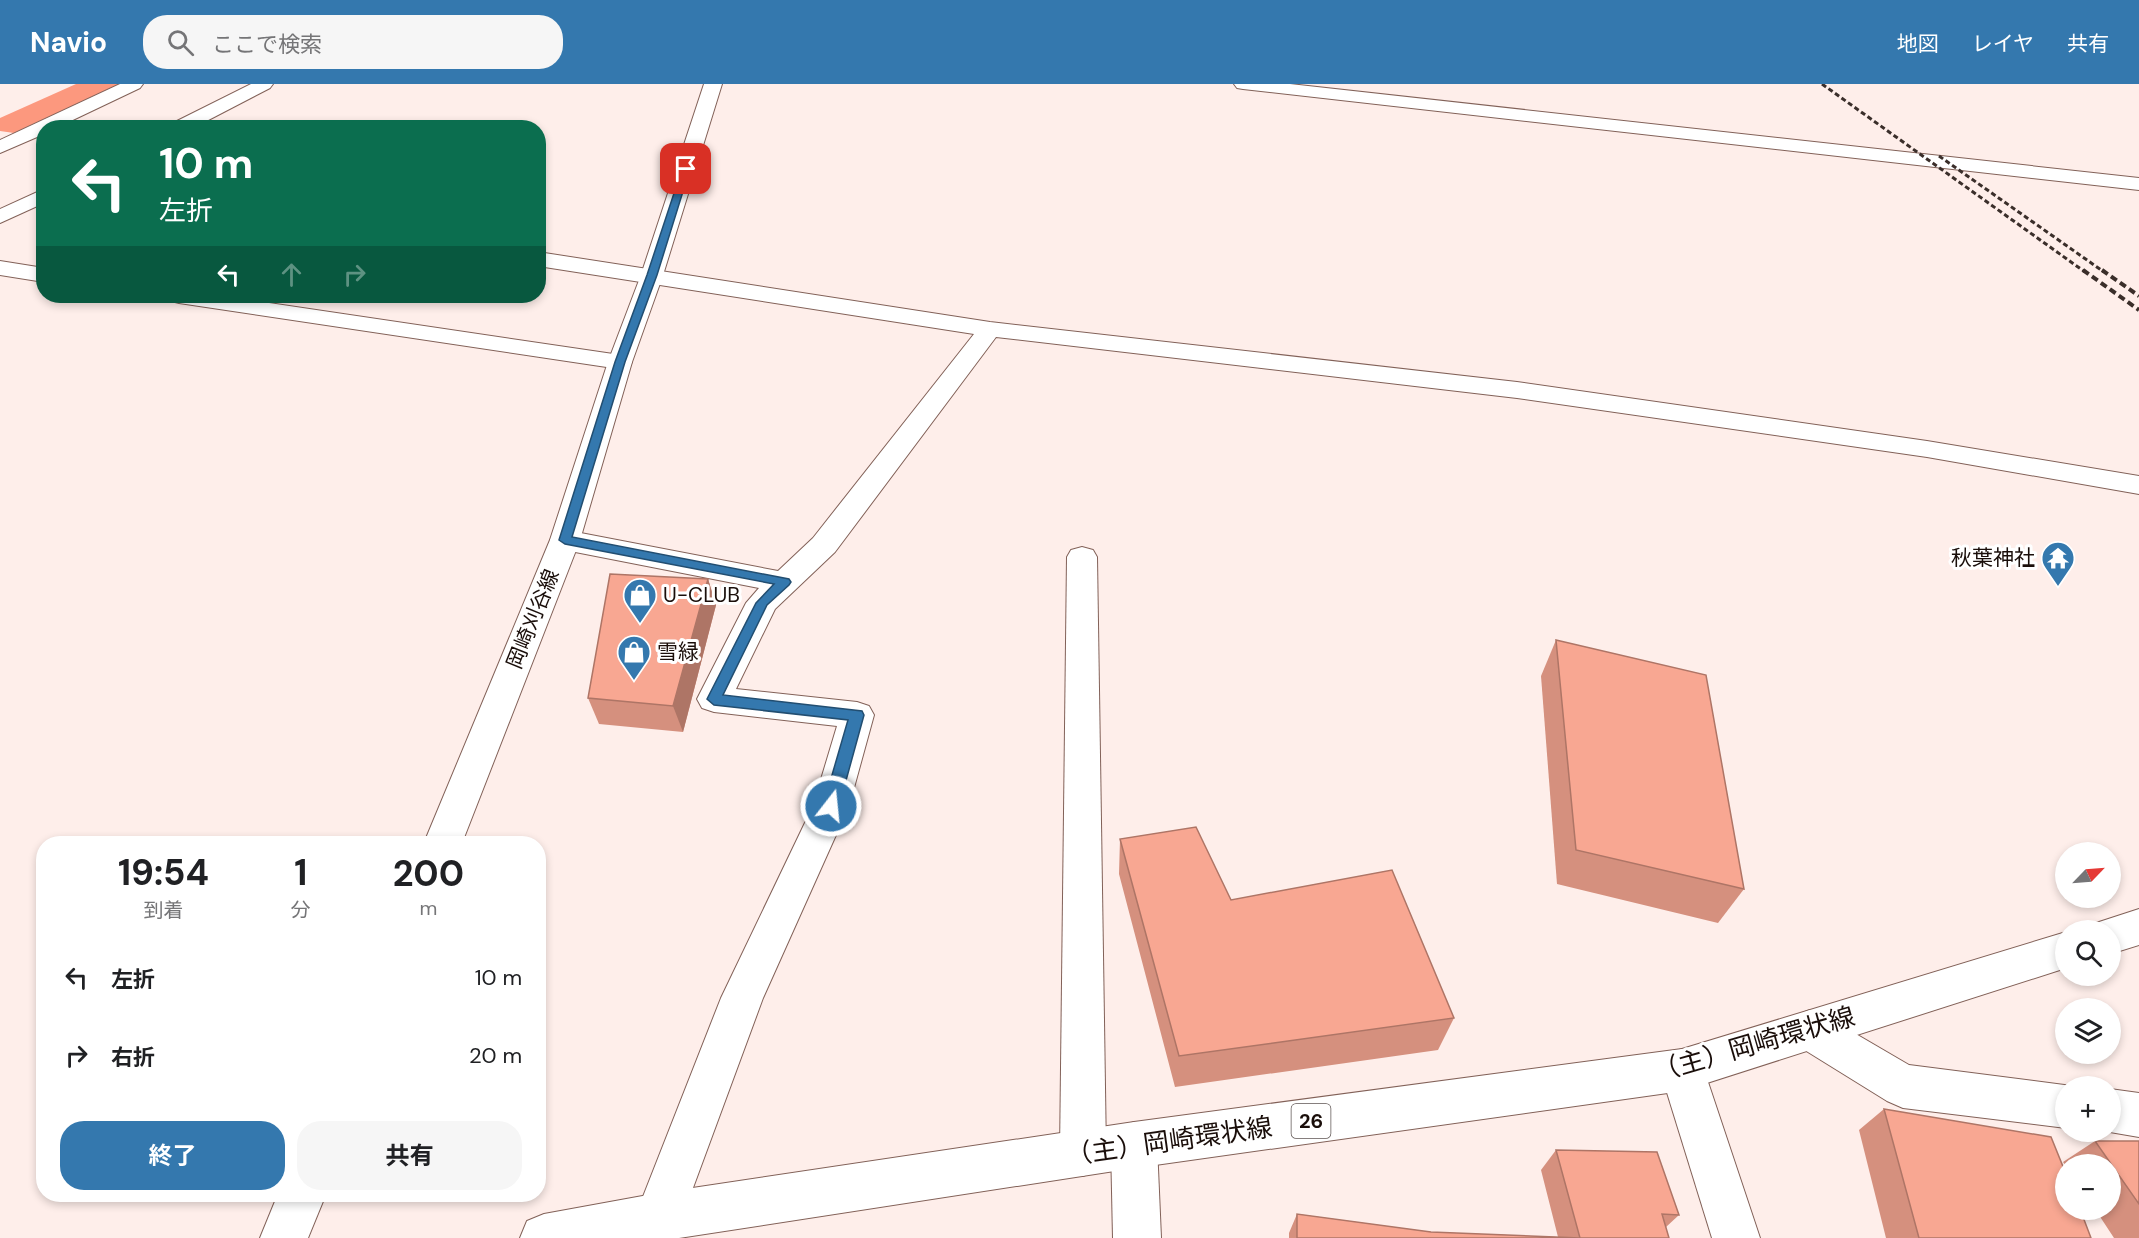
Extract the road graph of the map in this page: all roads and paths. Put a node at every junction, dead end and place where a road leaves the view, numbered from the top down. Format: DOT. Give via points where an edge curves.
graph roads {
  1 [pos="134,84"];
  2 [pos="264,84"];
  3 [pos="713,84"];
  4 [pos="1243,84"];
  5 [pos="57,120"];
  6 [pos="194,120"];
  7 [pos="36,130"];
  8 [pos="0,147"];
  9 [pos="2139,184"];
  10 [pos="11,189"];
  11 [pos="36,193"];
  12 [pos="36,198"];
  13 [pos="0,218"];
  14 [pos="546,260"];
  15 [pos="0,268"];
  16 [pos="36,274"];
  17 [pos="652,275"];
  18 [pos="226,303"];
  19 [pos="990,329"];
  20 [pos="620,362"];
  21 [pos="2139,485"];
  22 [pos="565,540"];
  23 [pos="1082,557"];
  24 [pos="784,582"];
  25 [pos="446,836"];
  26 [pos="2139,927"];
  27 [pos="2121,933"];
  28 [pos="2055,953"];
  29 [pos="1810,1030"];
  30 [pos="1682,1070"];
  31 [pos="2055,1105"];
  32 [pos="2121,1113"];
  33 [pos="2139,1115"];
  34 [pos="1134,1145"];
  35 [pos="1083,1153"];
  36 [pos="299,1202"];
  37 [pos="660,1217"];
  38 [pos="284,1238"];
  39 [pos="544,1238"];
  40 [pos="1137,1238"];
  41 [pos="1736,1238"];
  1 -- 5 [label="street"];
  2 -- 6 [label="street"];
  3 -- 17 [label="street, 岡崎刈谷線"];
  4 -- 9 [label="street"];
  7 -- 8 [label="street"];
  10 -- 11 [label="street"];
  12 -- 13 [label="street"];
  14 -- 17 [label="street"];
  15 -- 16 [label="street"];
  17 -- 19 [label="street"];
  17 -- 20 [label="street, 岡崎刈谷線"];
  18 -- 20 [label="street"];
  19 -- 21 [label="street" via="1517,390 1927,449"];
  19 -- 24 [label="street" via="824,545"];
  20 -- 22 [label="street, 岡崎刈谷線"];
  22 -- 24 [label="street"];
  22 -- 25 [label="street, 岡崎刈谷線"];
  23 -- 35 [label="street"];
  24 -- 37 [label="street" via="762,603 714,699 857,715 831,806 742,998"];
  26 -- 27 [label="street"];
  28 -- 29 [label="street, （主）岡崎環状線 / 26"];
  29 -- 30 [label="street, （主）岡崎環状線 / 26"];
  29 -- 31 [label="street" via="1903,1086"];
  30 -- 34 [label="street, （主）岡崎環状線 / 26"];
  30 -- 41 [label="street"];
  32 -- 33 [label="street"];
  34 -- 35 [label="street, （主）岡崎環状線 / 26"];
  34 -- 40 [label="street"];
  35 -- 37 [label="street, （主）岡崎環状線 / 26"];
  36 -- 38 [label="street"];
  37 -- 39 [label="street, （主）岡崎環状線 / 26"];
}
